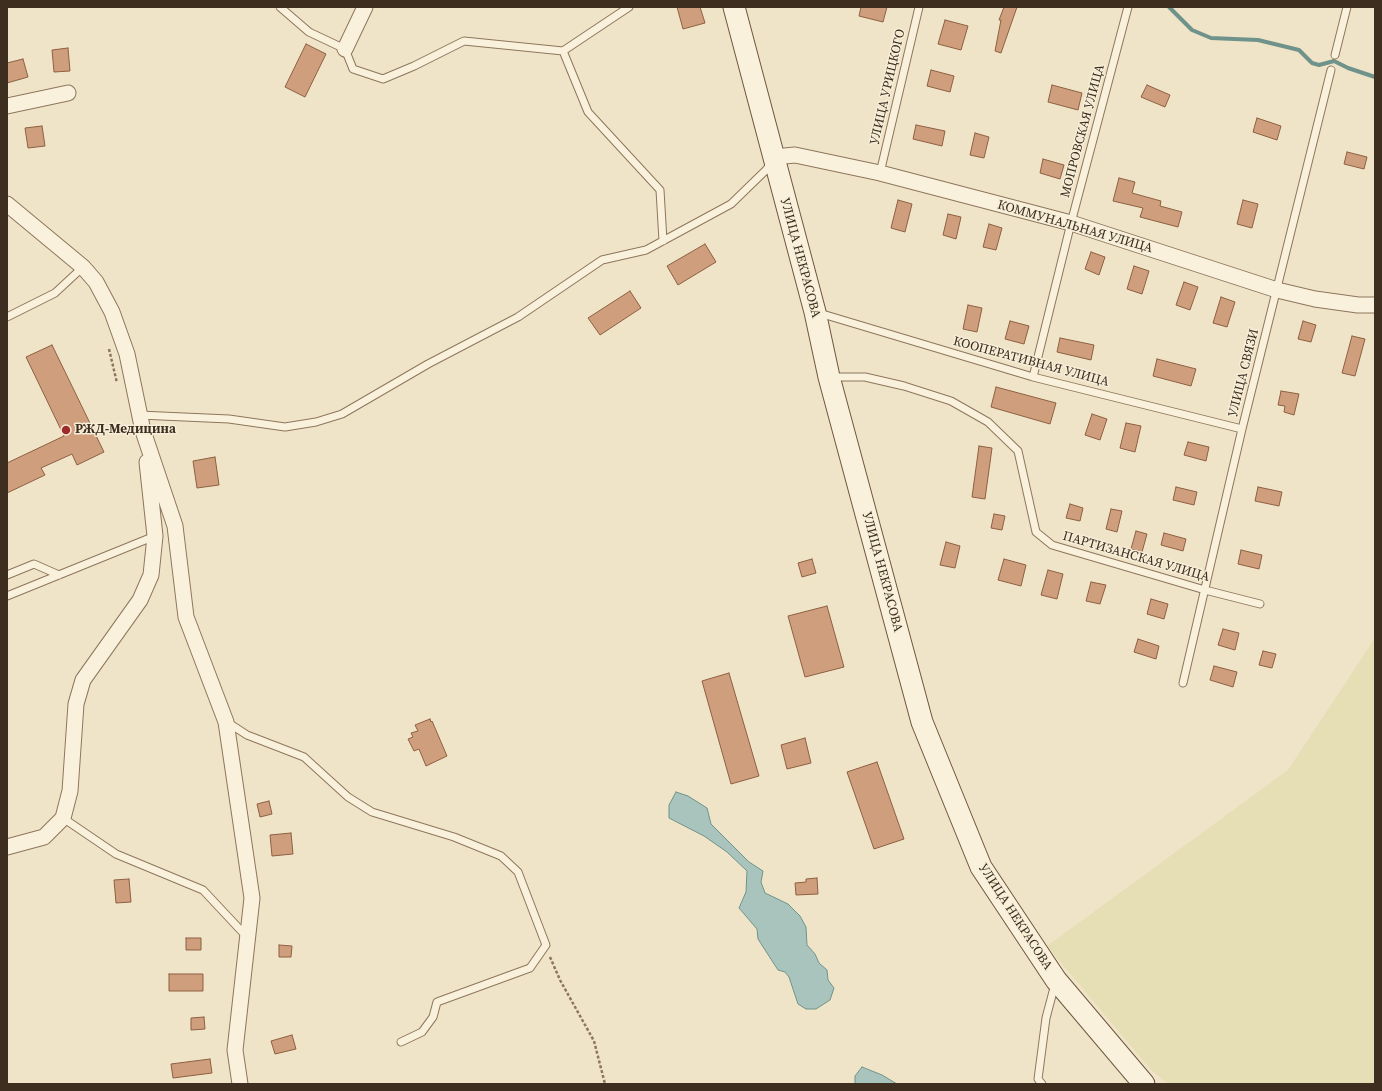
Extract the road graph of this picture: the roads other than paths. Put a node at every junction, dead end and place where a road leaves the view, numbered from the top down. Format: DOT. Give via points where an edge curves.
graph roads {
  1 [pos="280,7"];
  2 [pos="365,7"];
  3 [pos="629,7"];
  4 [pos="734,7"];
  5 [pos="919,7"];
  6 [pos="1128,7"];
  7 [pos="1347,7"];
  8 [pos="345,49"];
  9 [pos="563,51"];
  10 [pos="1335,55"];
  11 [pos="1331,70"];
  12 [pos="68,93"];
  13 [pos="7,106"];
  14 [pos="774,158"];
  15 [pos="880,173"];
  16 [pos="7,204"];
  17 [pos="1071,223"];
  18 [pos="663,241"];
  19 [pos="83,267"];
  20 [pos="1277,290"];
  21 [pos="1375,305"];
  22 [pos="815,312"];
  23 [pos="7,317"];
  24 [pos="829,377"];
  25 [pos="1033,378"];
  26 [pos="139,415"];
  27 [pos="1242,429"];
  28 [pos="143,431"];
  29 [pos="155,536"];
  30 [pos="7,575"];
  31 [pos="59,575"];
  32 [pos="1205,590"];
  33 [pos="7,596"];
  34 [pos="1260,604"];
  35 [pos="1183,683"];
  36 [pos="226,722"];
  37 [pos="63,818"];
  38 [pos="7,847"];
  39 [pos="247,937"];
  40 [pos="1056,980"];
  41 [pos="401,1042"];
  42 [pos="1039,1082"];
  43 [pos="240,1084"];
  44 [pos="1144,1084"];
  1 -- 8 [label="lane" via="310,32"];
  2 -- 8 [label="street"];
  3 -- 9 [label="lane"];
  4 -- 14 [label="main road, УЛИЦА НЕКРАСОВА"];
  5 -- 15 [label="lane, УЛИЦА УРИЦКОГО"];
  6 -- 17 [label="lane, МОПРОВСКАЯ УЛИЦА"];
  7 -- 10 [label="lane"];
  8 -- 9 [label="lane" via="353,69 383,79 464,41"];
  9 -- 18 [label="lane" via="588,112 660,190"];
  11 -- 20 [label="lane, УЛИЦА СВЯЗИ"];
  12 -- 13 [label="street"];
  14 -- 15 [label="street, КОММУНАЛЬНАЯ УЛИЦА" via="795,155"];
  14 -- 18 [label="lane" via="766,170 731,204"];
  14 -- 22 [label="main road, УЛИЦА НЕКРАСОВА"];
  15 -- 17 [label="street, КОММУНАЛЬНАЯ УЛИЦА"];
  16 -- 19 [label="street"];
  17 -- 20 [label="street, КОММУНАЛЬНАЯ УЛИЦА"];
  17 -- 25 [label="lane, МОПРОВСКАЯ УЛИЦА"];
  18 -- 26 [label="lane" via="646,250 602,260 518,317 428,364 342,414 316,422 285,427 229,419"];
  19 -- 23 [label="lane" via="55,293"];
  19 -- 26 [label="street" via="96,282 112,312 127,354"];
  20 -- 21 [label="street, КОММУНАЛЬНАЯ УЛИЦА" via="1316,299"];
  20 -- 27 [label="lane, УЛИЦА СВЯЗИ"];
  22 -- 24 [label="main road, УЛИЦА НЕКРАСОВА"];
  22 -- 25 [label="lane, КООПЕРАТИВНАЯ УЛИЦА"];
  24 -- 32 [label="lane, ПАРТИЗАНСКАЯ УЛИЦА" via="865,377 904,386 951,401 976,415 988,422 1018,451 1036,532 1052,545"];
  24 -- 40 [label="main road, УЛИЦА НЕКРАСОВА" via="922,722 981,867"];
  25 -- 27 [label="lane, КООПЕРАТИВНАЯ УЛИЦА"];
  26 -- 28 [label="street"];
  27 -- 32 [label="lane, УЛИЦА СВЯЗИ"];
  28 -- 29 [label="street"];
  28 -- 36 [label="street" via="175,526 186,617"];
  29 -- 31 [label="lane"];
  29 -- 37 [label="street" via="151,575 140,600 83,680 76,704 70,791"];
  30 -- 31 [label="lane" via="34,564"];
  31 -- 33 [label="lane"];
  32 -- 34 [label="lane, ПАРТИЗАНСКАЯ УЛИЦА"];
  32 -- 35 [label="lane, УЛИЦА СВЯЗИ"];
  36 -- 39 [label="street" via="252,898"];
  36 -- 41 [label="lane" via="247,735 304,757 348,797 372,812 454,837 501,856 518,872 546,946 530,968 437,1002 433,1017 422,1032"];
  37 -- 38 [label="street" via="44,837"];
  37 -- 39 [label="lane" via="116,854 203,890"];
  39 -- 43 [label="street" via="235,1050"];
  40 -- 42 [label="lane" via="1046,1018"];
  40 -- 44 [label="main road, УЛИЦА НЕКРАСОВА"];
}
